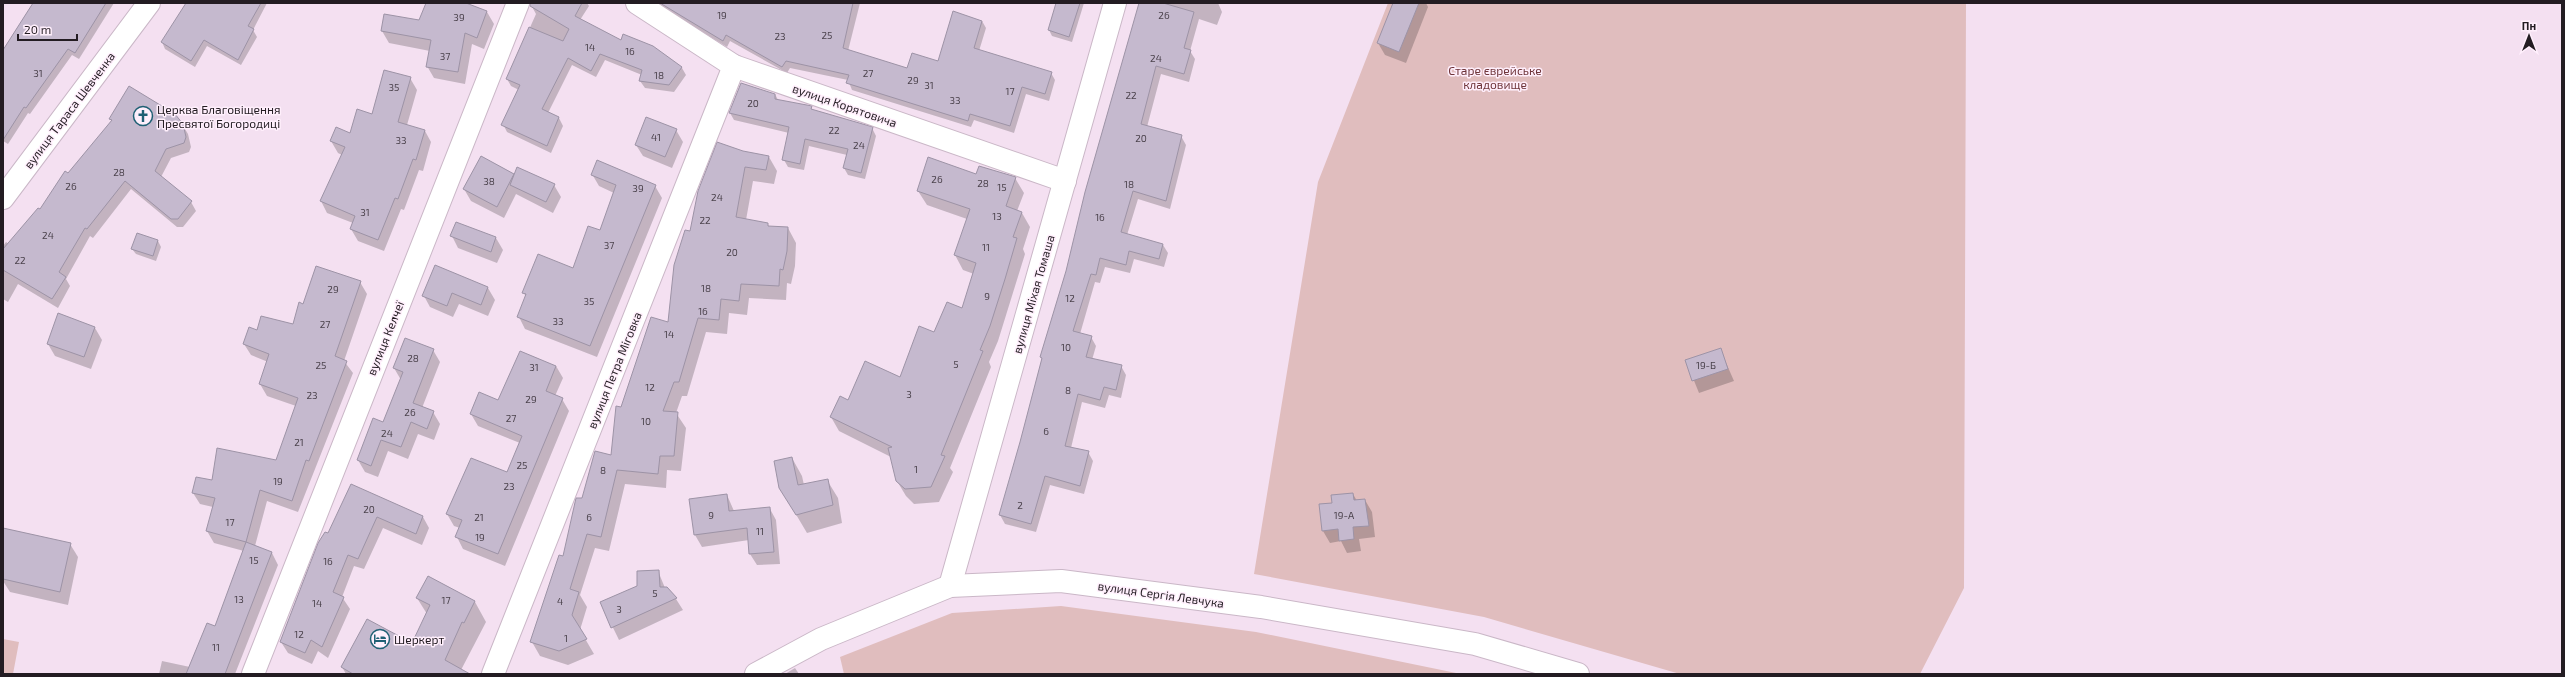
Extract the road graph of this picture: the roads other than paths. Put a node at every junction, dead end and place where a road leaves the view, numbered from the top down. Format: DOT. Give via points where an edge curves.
graph roads {
  1 [pos="149,3"];
  2 [pos="518,3"];
  3 [pos="637,3"];
  4 [pos="1115,3"];
  5 [pos="734,66"];
  6 [pos="1065,181"];
  7 [pos="3,198"];
  8 [pos="950,586"];
  9 [pos="253,674"];
  10 [pos="493,674"];
  11 [pos="756,674"];
  12 [pos="1578,674"];
  1 -- 7 [label="street, вулиця Тараса Шевченка"];
  2 -- 9 [label="street, вулиця Келчеї"];
  3 -- 5 [label="street, вулиця Корятовича"];
  4 -- 6 [label="street, вулиця Міхая Томаша"];
  5 -- 6 [label="street, вулиця Корятовича"];
  5 -- 10 [label="street, вулиця Петра Міговка"];
  6 -- 8 [label="street, вулиця Міхая Томаша"];
  8 -- 11 [label="street, вулиця Сергія Левчука" via="821,639"];
  8 -- 12 [label="street, вулиця Сергія Левчука" via="1061,580 1261,608 1475,644"];
}
